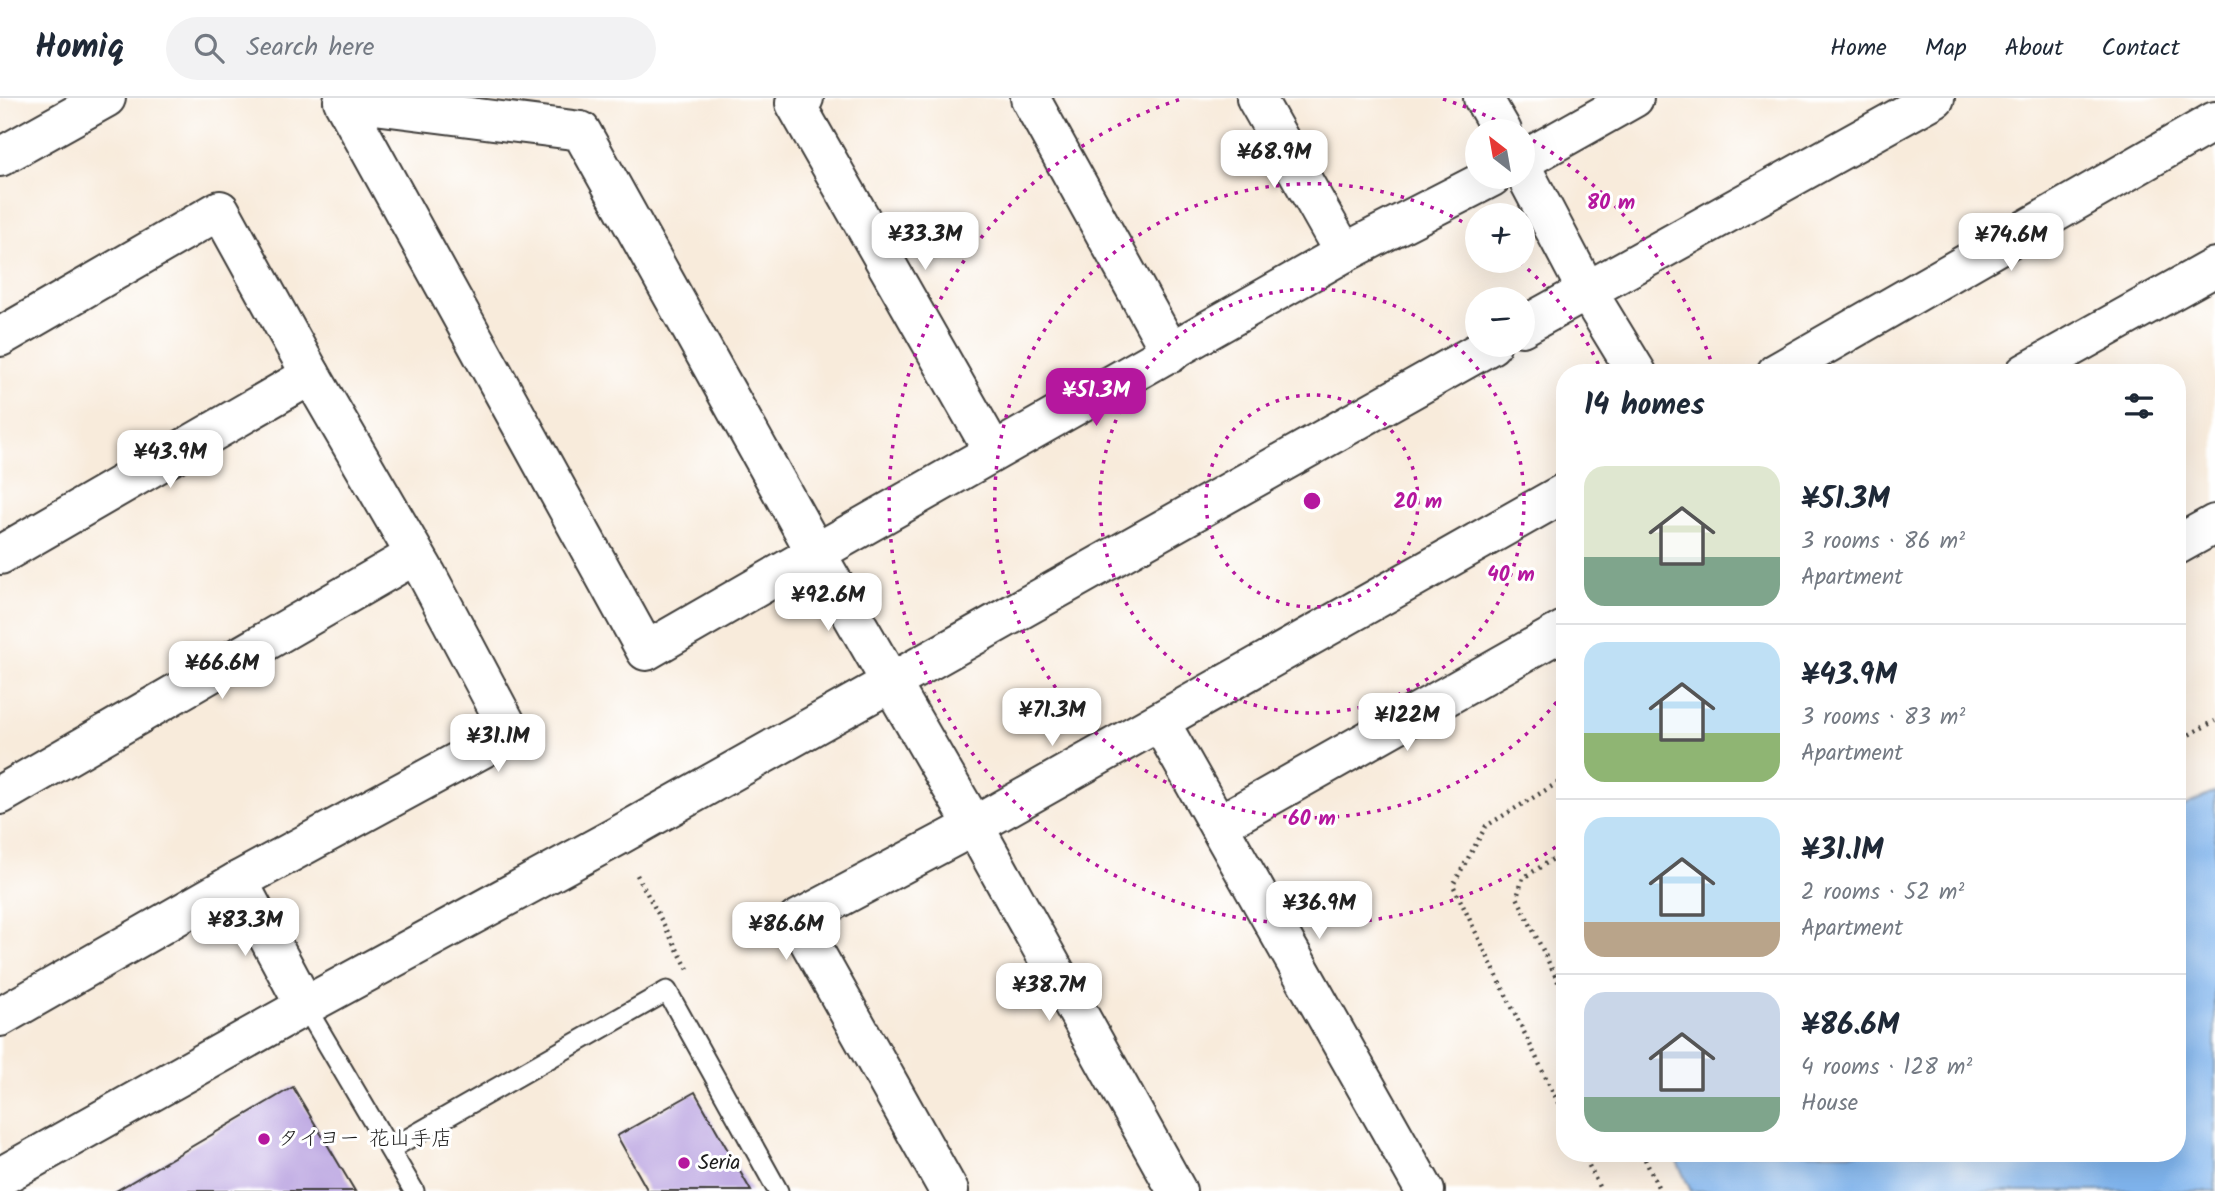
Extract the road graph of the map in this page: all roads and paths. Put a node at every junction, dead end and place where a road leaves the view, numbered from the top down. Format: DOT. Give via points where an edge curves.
graph roads {
  1 [pos="106,98"];
  2 [pos="804,98"];
  3 [pos="1030,98"];
  4 [pos="1256,98"];
  5 [pos="1483,98"];
  6 [pos="1634,98"];
  7 [pos="1934,98"];
  8 [pos="1495,119"];
  9 [pos="2215,121"];
  10 [pos="1535,154"];
  11 [pos="0,158"];
  12 [pos="1468,189"];
  13 [pos="1533,189"];
  14 [pos="1343,253"];
  15 [pos="2215,267"];
  16 [pos="1587,291"];
  17 [pos="1535,320"];
  18 [pos="0,337"];
  19 [pos="1171,353"];
  20 [pos="1470,357"];
  21 [pos="1632,364"];
  22 [pos="1792,364"];
  23 [pos="2041,364"];
  24 [pos="311,375"];
  25 [pos="993,452"];
  26 [pos="1556,498"];
  27 [pos="2215,524"];
  28 [pos="2186,540"];
  29 [pos="816,553"];
  30 [pos="0,555"];
  31 [pos="415,555"];
  32 [pos="1556,635"];
  33 [pos="891,682"];
  34 [pos="2215,721"];
  35 [pos="1160,722"];
  36 [pos="2186,736"];
  37 [pos="1556,784"];
  38 [pos="0,795"];
  39 [pos="1220,824"];
  40 [pos="974,826"];
  41 [pos="1556,857"];
  42 [pos="238,881"];
  43 [pos="1556,977"];
  44 [pos="305,1006"];
  45 [pos="0,1017"];
  46 [pos="1556,1098"];
  47 [pos="390,1149"];
  48 [pos="1587,1162"];
  49 [pos="1646,1162"];
  50 [pos="0,1177"];
  51 [pos="414,1191"];
  52 [pos="778,1191"];
  53 [pos="949,1191"];
  54 [pos="1177,1191"];
  55 [pos="1425,1191"];
  56 [pos="1601,1191"];
  57 [pos="1660,1191"];
  1 -- 11 [label="street"];
  2 -- 25 [label="street" via="795,103"];
  3 -- 19 [label="street"];
  4 -- 14 [label="street"];
  5 -- 8 [label="street"];
  6 -- 10 [label="street"];
  7 -- 16 [label="street"];
  9 -- 22 [label="street"];
  12 -- 14 [label="street"];
  13 -- 16 [label="street"];
  14 -- 19 [label="street"];
  15 -- 23 [label="street"];
  16 -- 17 [label="street"];
  16 -- 21 [label="street"];
  18 -- 24 [label="street" via="219,210"];
  19 -- 25 [label="street"];
  20 -- 33 [label="street"];
  24 -- 30 [label="street"];
  24 -- 31 [label="street"];
  25 -- 29 [label="street"];
  26 -- 35 [label="street"];
  27 -- 28 [label="street"];
  29 -- 29 [label="street" via="646,651 343,101 581,131"];
  29 -- 33 [label="street"];
  31 -- 38 [label="street"];
  31 -- 42 [label="street" via="510,733"];
  32 -- 39 [label="street"];
  33 -- 40 [label="street"];
  33 -- 44 [label="street"];
  34 -- 36 [label="path"];
  35 -- 39 [label="street"];
  35 -- 40 [label="street"];
  37 -- 46 [label="path" via="1486,826 1453,885"];
  39 -- 55 [label="street"];
  40 -- 53 [label="street" via="797,920"];
  40 -- 54 [label="street"];
  41 -- 43 [label="path" via="1522,878 1517,897"];
  42 -- 44 [label="street"];
  42 -- 45 [label="street"];
  44 -- 47 [label="lane"];
  44 -- 50 [label="street"];
  47 -- 51 [label="lane"];
  47 -- 52 [label="lane" via="667,991"];
  48 -- 56 [label="path"];
  49 -- 57 [label="path"];
}
